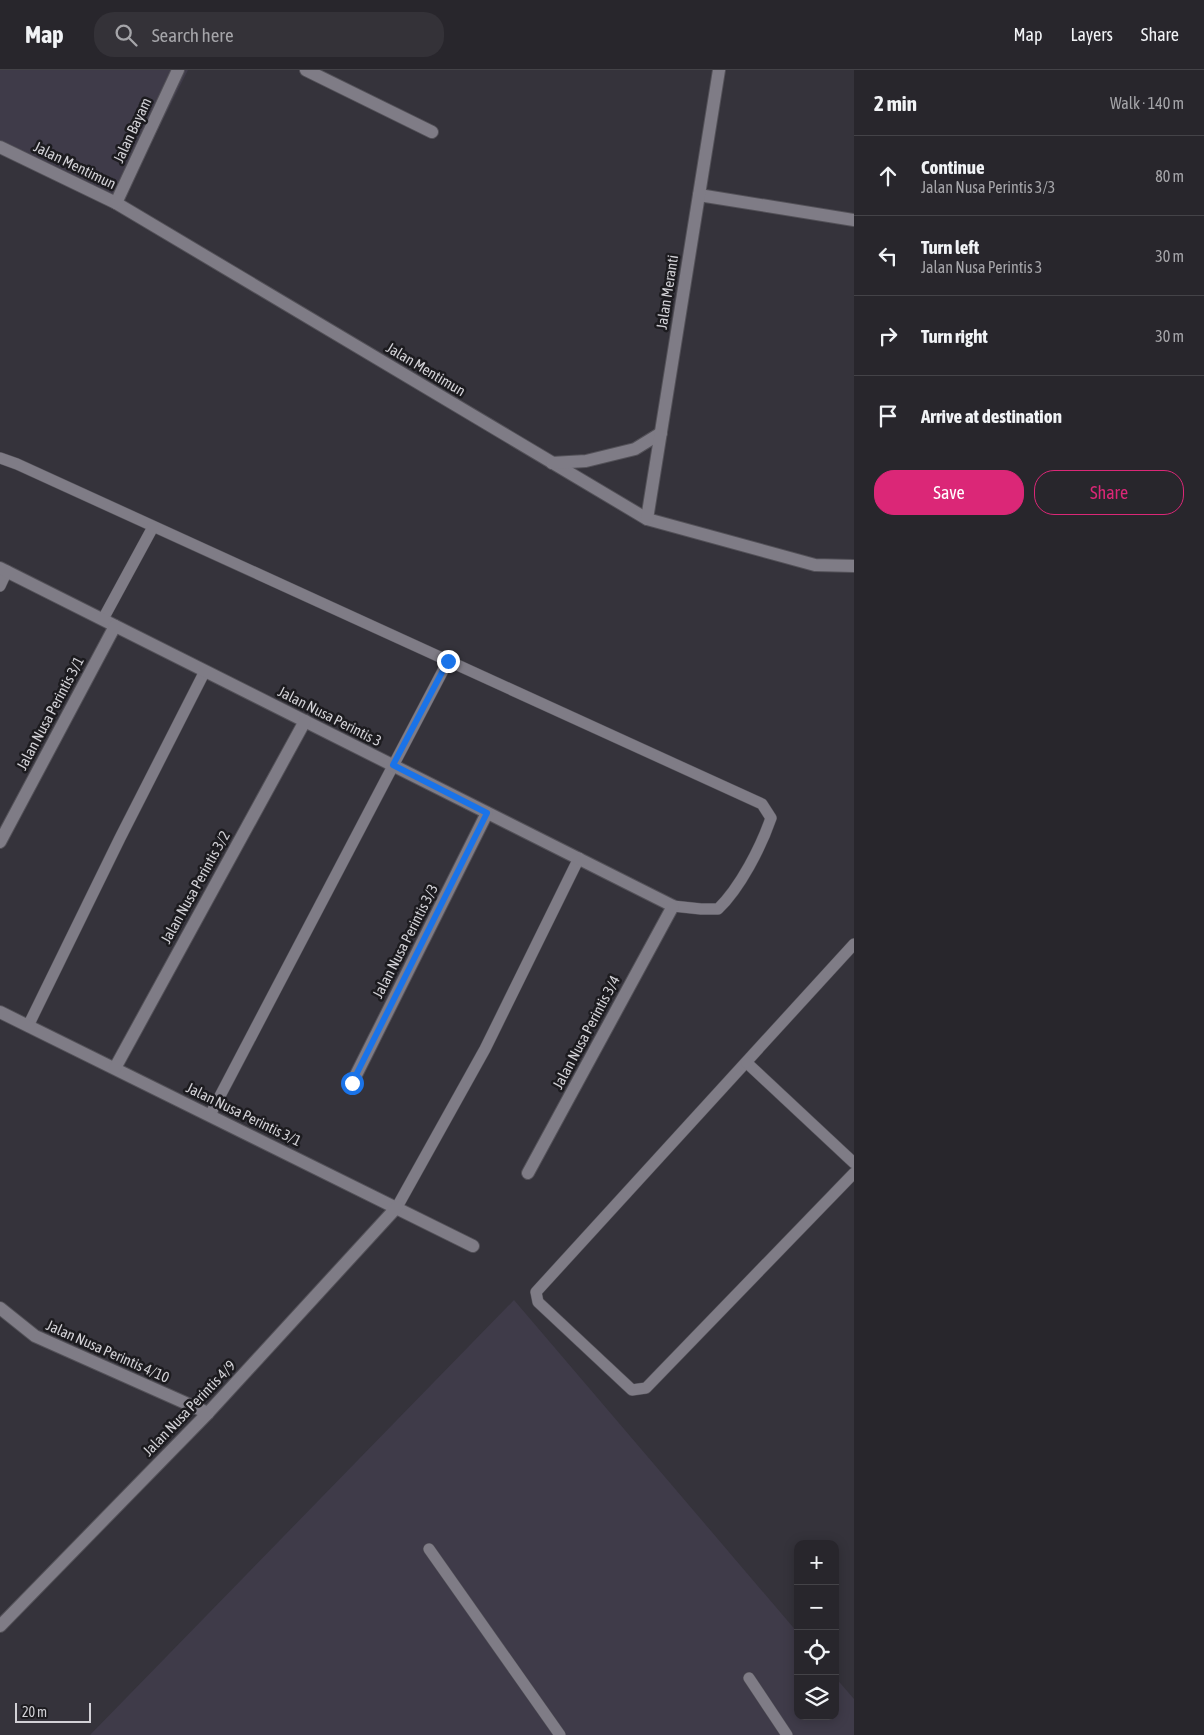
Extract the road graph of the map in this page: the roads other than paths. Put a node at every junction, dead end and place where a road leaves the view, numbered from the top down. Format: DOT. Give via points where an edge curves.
graph roads {
  1 [pos="178,70"];
  2 [pos="306,70"];
  3 [pos="720,70"];
  4 [pos="432,132"];
  5 [pos="0,146"];
  6 [pos="699,195"];
  7 [pos="116,203"];
  8 [pos="854,220"];
  9 [pos="661,433"];
  10 [pos="0,458"];
  11 [pos="552,463"];
  12 [pos="647,519"];
  13 [pos="153,527"];
  14 [pos="854,566"];
  15 [pos="3,570"];
  16 [pos="0,586"];
  17 [pos="102,619"];
  18 [pos="115,626"];
  19 [pos="448,661"];
  20 [pos="205,671"];
  21 [pos="304,721"];
  22 [pos="393,765"];
  23 [pos="487,813"];
  24 [pos="0,842"];
  25 [pos="579,858"];
  26 [pos="673,906"];
  27 [pos="854,944"];
  28 [pos="0,1012"];
  29 [pos="28,1026"];
  30 [pos="747,1063"];
  31 [pos="115,1068"];
  32 [pos="352,1083"];
  33 [pos="210,1115"];
  34 [pos="854,1164"];
  35 [pos="528,1173"];
  36 [pos="854,1173"];
  37 [pos="397,1207"];
  38 [pos="473,1246"];
  39 [pos="0,1308"];
  40 [pos="208,1413"];
  41 [pos="430,1549"];
  42 [pos="0,1626"];
  43 [pos="749,1678"];
  44 [pos="560,1735"];
  45 [pos="787,1735"];
  1 -- 7 [label="street, Jalan Bayam"];
  2 -- 4 [label="street"];
  3 -- 6 [label="street, Jalan Meranti"];
  5 -- 7 [label="street, Jalan Mentimun"];
  6 -- 8 [label="street"];
  6 -- 9 [label="street, Jalan Meranti"];
  7 -- 11 [label="street, Jalan Mentimun"];
  9 -- 11 [label="street" via="635,449 586,461"];
  9 -- 12 [label="street, Jalan Meranti"];
  10 -- 13 [label="lane"];
  11 -- 12 [label="street, Jalan Mentimun"];
  12 -- 14 [label="street, Jalan Mentimun" via="815,565"];
  13 -- 17 [label="lane"];
  13 -- 19 [label="lane"];
  15 -- 16 [label="lane"];
  15 -- 17 [label="street, Jalan Nusa Perintis 3"];
  17 -- 18 [label="street, Jalan Nusa Perintis 3"];
  18 -- 20 [label="street, Jalan Nusa Perintis 3"];
  18 -- 24 [label="street, Jalan Nusa Perintis 3/1"];
  19 -- 22 [label="lane"];
  19 -- 26 [label="lane" via="762,804 771,818 730,897 718,909"];
  20 -- 21 [label="street, Jalan Nusa Perintis 3"];
  20 -- 29 [label="lane"];
  21 -- 22 [label="street, Jalan Nusa Perintis 3"];
  21 -- 31 [label="street, Jalan Nusa Perintis 3/2"];
  22 -- 23 [label="street, Jalan Nusa Perintis 3"];
  22 -- 33 [label="lane"];
  23 -- 25 [label="street, Jalan Nusa Perintis 3"];
  23 -- 32 [label="street, Jalan Nusa Perintis 3/3"];
  25 -- 26 [label="street, Jalan Nusa Perintis 3"];
  25 -- 37 [label="lane" via="484,1049"];
  26 -- 35 [label="street, Jalan Nusa Perintis 3/4"];
  27 -- 30 [label="lane"];
  28 -- 29 [label="street, Jalan Nusa Perintis 3/1"];
  29 -- 31 [label="street, Jalan Nusa Perintis 3/1"];
  30 -- 34 [label="lane"];
  30 -- 36 [label="lane" via="536,1292 538,1302 632,1390 646,1388"];
  31 -- 33 [label="street, Jalan Nusa Perintis 3/1"];
  33 -- 37 [label="street, Jalan Nusa Perintis 3/1"];
  37 -- 38 [label="street, Jalan Nusa Perintis 3/1"];
  37 -- 40 [label="street, Jalan Nusa Perintis 4/9"];
  39 -- 40 [label="street, Jalan Nusa Perintis 4/10" via="35,1336"];
  40 -- 42 [label="street, Jalan Nusa Perintis 4/9"];
  41 -- 44 [label="lane"];
  43 -- 45 [label="lane"];
}
